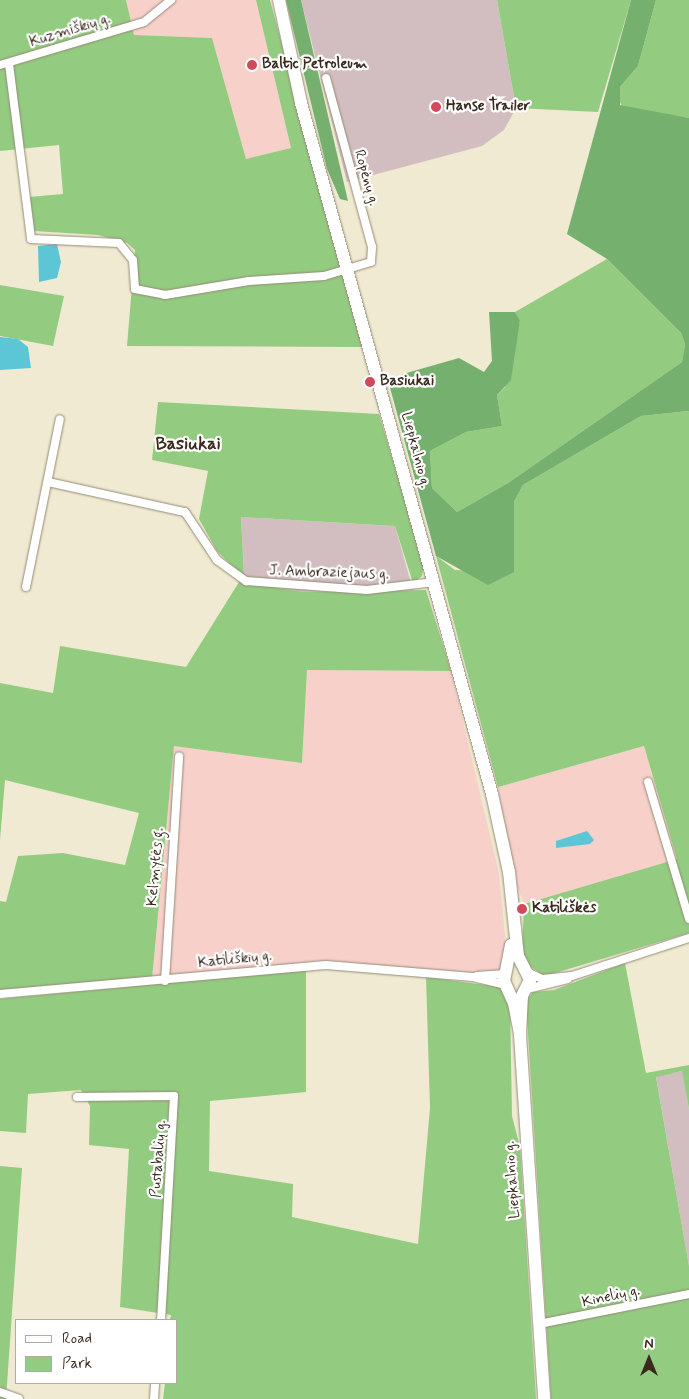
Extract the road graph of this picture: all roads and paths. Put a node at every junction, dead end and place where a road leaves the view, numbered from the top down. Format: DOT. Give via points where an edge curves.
graph roads {
  1 [pos="171,0"];
  2 [pos="278,0"];
  3 [pos="9,64"];
  4 [pos="0,65"];
  5 [pos="326,78"];
  6 [pos="348,272"];
  7 [pos="60,419"];
  8 [pos="48,482"];
  9 [pos="435,582"];
  10 [pos="26,587"];
  11 [pos="179,756"];
  12 [pos="648,782"];
  13 [pos="503,851"];
  14 [pos="689,919"];
  15 [pos="689,938"];
  16 [pos="526,970"];
  17 [pos="572,976"];
  18 [pos="507,980"];
  19 [pos="165,981"];
  20 [pos="526,990"];
  21 [pos="0,994"];
  22 [pos="520,1035"];
  23 [pos="77,1097"];
  24 [pos="689,1294"];
  25 [pos="161,1319"];
  26 [pos="539,1324"];
  27 [pos="155,1384"];
  28 [pos="0,1392"];
  29 [pos="19,1399"];
  30 [pos="154,1399"];
  31 [pos="544,1399"];
  1 -- 3 [label="street, Kuzmiškių g." via="144,22"];
  2 -- 6 [label="highway, Liepkalnio g." via="298,90"];
  3 -- 4 [label="street, Kuzmiškių g."];
  3 -- 6 [label="street" via="31,239 119,242 130,251 135,290 165,295 249,281"];
  5 -- 6 [label="street, Ropėnų g." via="372,247 371,262"];
  6 -- 9 [label="highway, Liepkalnio g."];
  7 -- 8 [label="street"];
  8 -- 9 [label="street, J. Ambraziejaus g." via="185,512 217,560 246,581 367,590"];
  8 -- 10 [label="street"];
  9 -- 13 [label="highway, Liepkalnio g." via="481,745"];
  11 -- 19 [label="street, Kelmytės g."];
  12 -- 14 [label="street"];
  13 -- 16 [label="highway, Liepkalnio g."];
  13 -- 18 [label="highway, Liepkalnio g." via="511,951"];
  15 -- 17 [label="street"];
  16 -- 17 [label="street" via="542,979"];
  16 -- 18 [label="highway"];
  16 -- 20 [label="highway, Liepkalnio g."];
  17 -- 20 [label="street" via="559,984"];
  18 -- 19 [label="street, Katiliškių g." via="326,965"];
  18 -- 20 [label="highway"];
  18 -- 22 [label="highway, Liepkalnio g."];
  19 -- 21 [label="street, Katiliškių g."];
  20 -- 22 [label="highway, Liepkalnio g."];
  22 -- 26 [label="highway, Liepkalnio g."];
  23 -- 25 [label="street, Pustabalių g." via="174,1096 177,1105"];
  24 -- 26 [label="street, Kinelių g."];
  26 -- 31 [label="highway, Liepkalnio g."];
  27 -- 30 [label="street"];
  28 -- 29 [label="street"];
}
